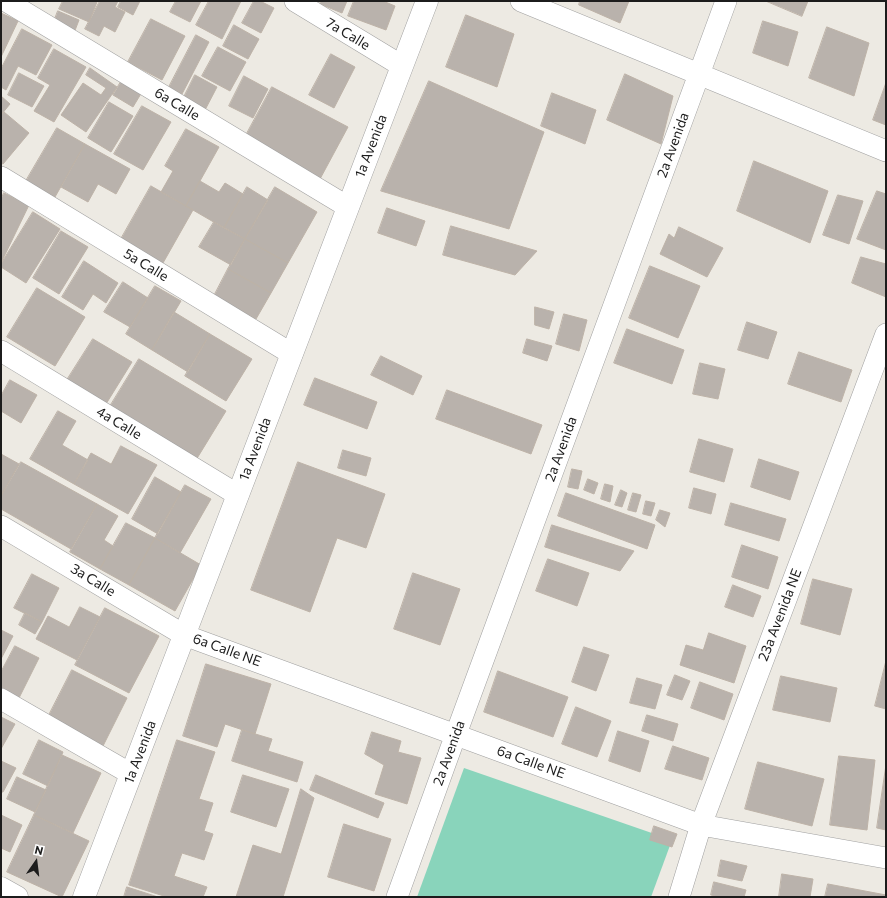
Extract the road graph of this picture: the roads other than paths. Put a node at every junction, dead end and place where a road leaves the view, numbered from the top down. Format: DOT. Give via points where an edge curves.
graph roads {
  1 [pos="6,1"];
  2 [pos="294,1"];
  3 [pos="427,1"];
  4 [pos="521,1"];
  5 [pos="726,1"];
  6 [pos="402,66"];
  7 [pos="699,73"];
  8 [pos="886,151"];
  9 [pos="1,177"];
  10 [pos="348,207"];
  11 [pos="886,334"];
  12 [pos="1,352"];
  13 [pos="292,354"];
  14 [pos="238,494"];
  15 [pos="1,526"];
  16 [pos="184,635"];
  17 [pos="1,699"];
  18 [pos="456,734"];
  19 [pos="131,774"];
  20 [pos="701,826"];
  21 [pos="886,858"];
  22 [pos="1,888"];
  23 [pos="17,897"];
  24 [pos="84,897"];
  25 [pos="397,897"];
  26 [pos="679,897"];
  1 -- 10 [label="street, 6a Calle"];
  2 -- 6 [label="street, 7a Calle"];
  3 -- 6 [label="street, 1a Avenida"];
  4 -- 7 [label="street"];
  5 -- 7 [label="street, 2a Avenida"];
  6 -- 10 [label="street, 1a Avenida"];
  7 -- 8 [label="street"];
  7 -- 18 [label="street, 2a Avenida"];
  9 -- 13 [label="street, 5a Calle"];
  10 -- 13 [label="street, 1a Avenida"];
  11 -- 20 [label="street, 23a Avenida NE"];
  12 -- 14 [label="street, 4a Calle"];
  13 -- 14 [label="street, 1a Avenida"];
  14 -- 16 [label="street, 1a Avenida"];
  15 -- 16 [label="street, 3a Calle"];
  16 -- 18 [label="street, 6a Calle NE"];
  16 -- 19 [label="street, 1a Avenida"];
  17 -- 19 [label="street"];
  18 -- 20 [label="street, 6a Calle NE"];
  18 -- 25 [label="street, 2a Avenida"];
  19 -- 24 [label="street, 1a Avenida"];
  20 -- 21 [label="street, 6a Calle NE"];
  20 -- 26 [label="street, 23a Avenida NE"];
  22 -- 23 [label="street"];
}
